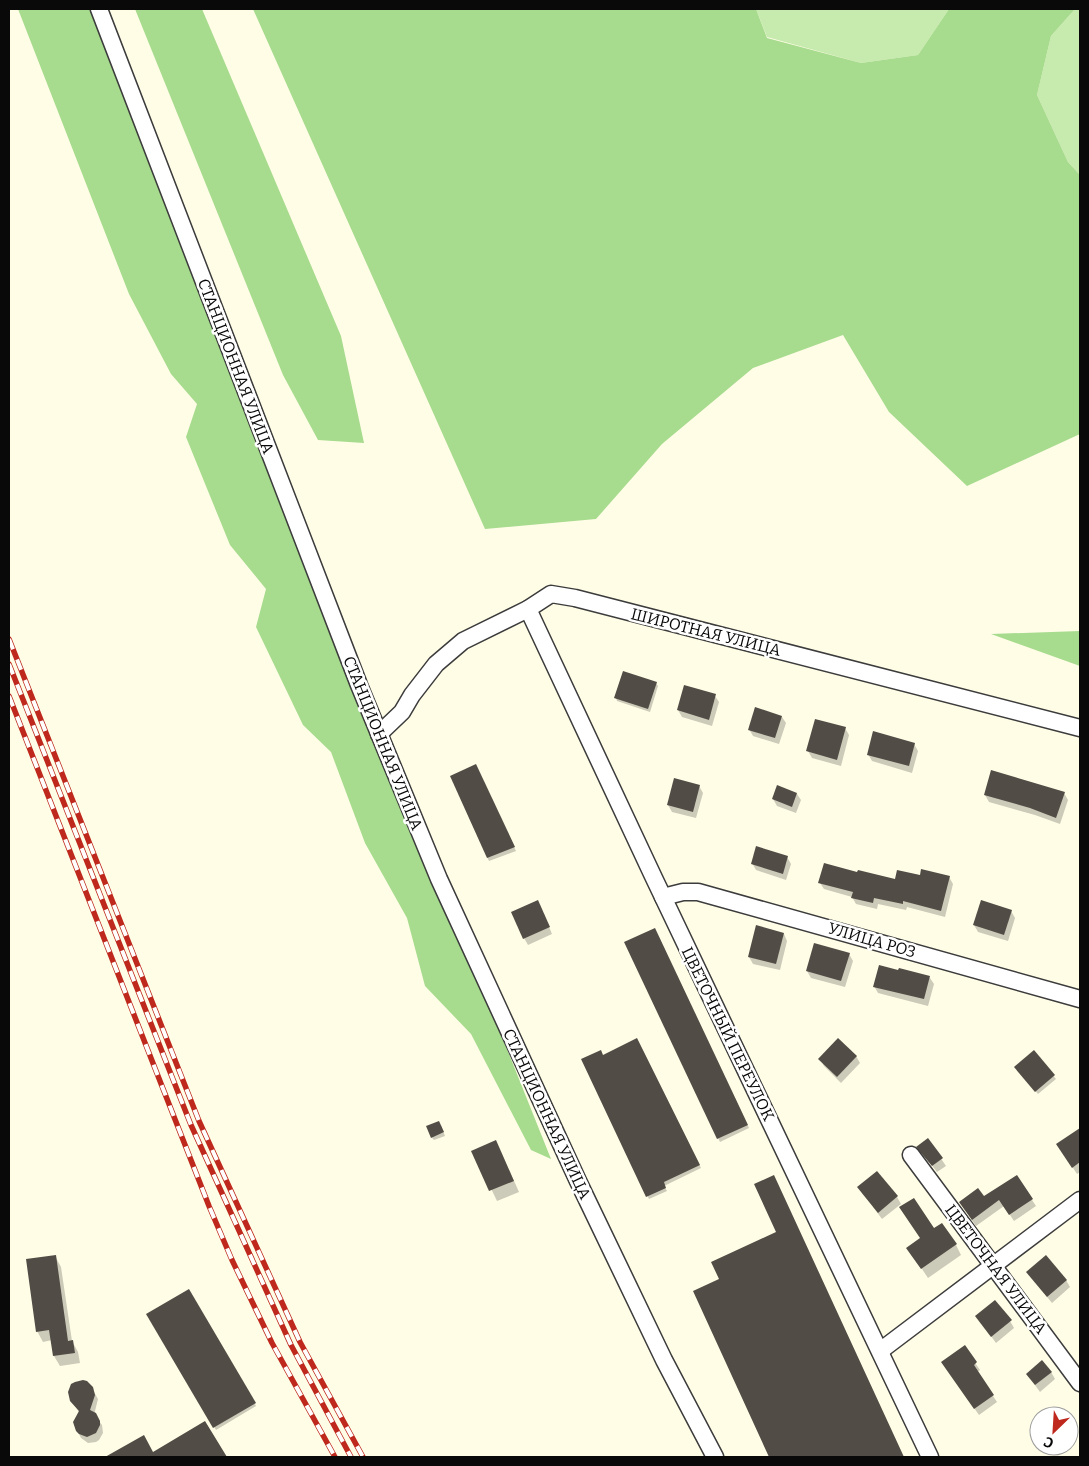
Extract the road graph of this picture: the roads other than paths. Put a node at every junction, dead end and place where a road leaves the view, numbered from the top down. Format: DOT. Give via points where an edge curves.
graph roads {
  1 [pos="99,9"];
  2 [pos="528,609"];
  3 [pos="1080,728"];
  4 [pos="378,734"];
  5 [pos="663,897"];
  6 [pos="1080,999"];
  7 [pos="911,1155"];
  8 [pos="1080,1200"];
  9 [pos="994,1266"];
  10 [pos="880,1352"];
  11 [pos="1080,1383"];
  12 [pos="715,1457"];
  13 [pos="930,1457"];
  1 -- 4 [label="street, СТАНЦИОННАЯ УЛИЦА"];
  2 -- 3 [label="street, ШИРОТНАЯ УЛИЦА" via="551,594 575,598"];
  2 -- 4 [label="street, ШИРОТНАЯ УЛИЦА" via="463,641 436,664 402,712"];
  2 -- 5 [label="street, ЦВЕТОЧНЫЙ ПЕРЕУЛОК"];
  4 -- 12 [label="street, СТАНЦИОННАЯ УЛИЦА" via="439,879 570,1163 664,1360"];
  5 -- 6 [label="street, УЛИЦА РОЗ" via="698,892"];
  5 -- 10 [label="street, ЦВЕТОЧНЫЙ ПЕРЕУЛОК"];
  7 -- 9 [label="street, ЦВЕТОЧНАЯ УЛИЦА"];
  8 -- 9 [label="street"];
  9 -- 10 [label="street"];
  9 -- 11 [label="street, ЦВЕТОЧНАЯ УЛИЦА"];
  10 -- 13 [label="street, ЦВЕТОЧНЫЙ ПЕРЕУЛОК"];
}
